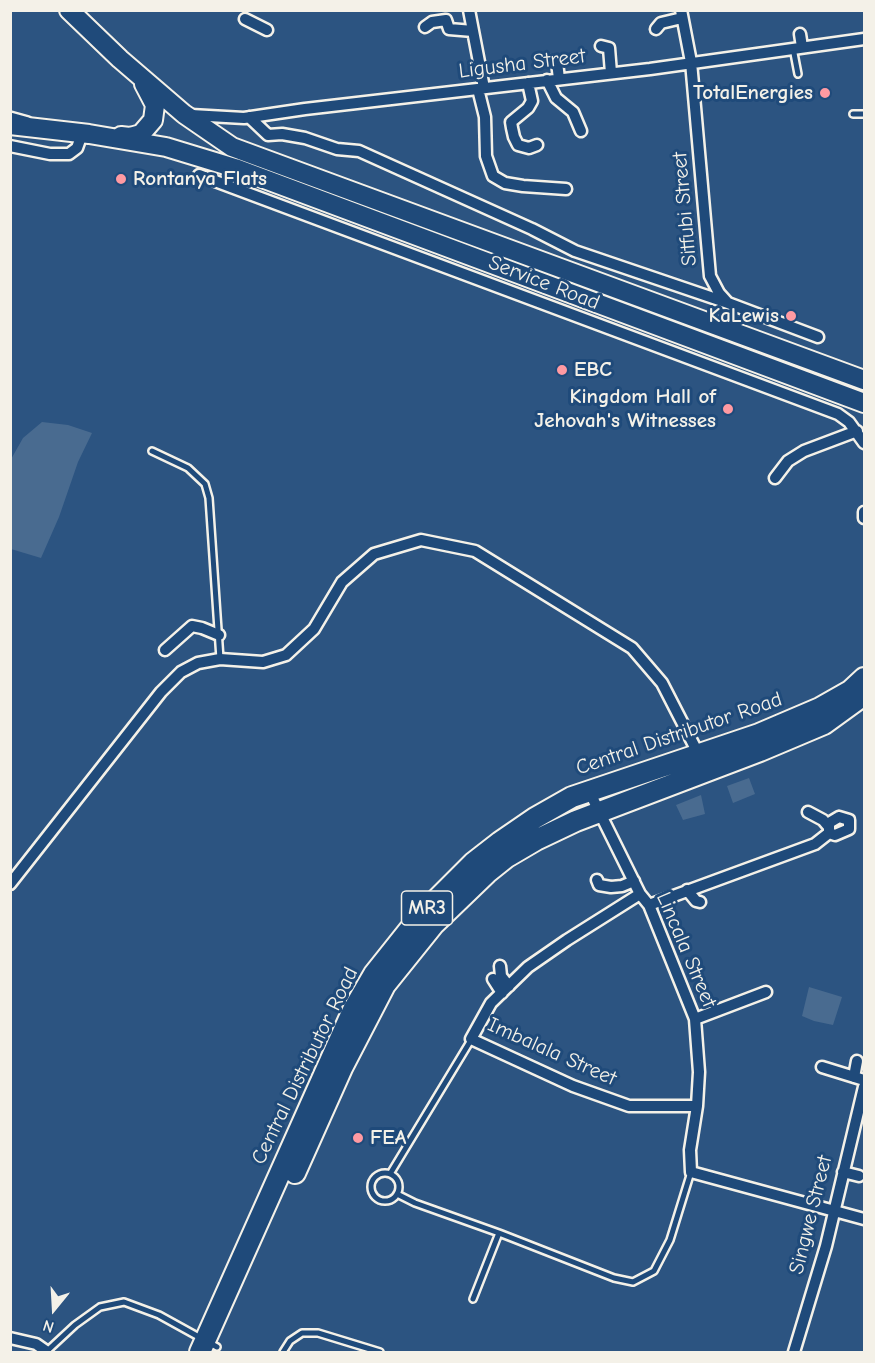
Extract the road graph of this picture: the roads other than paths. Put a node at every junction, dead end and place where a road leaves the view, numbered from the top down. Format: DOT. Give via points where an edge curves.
graph roads {
  1 [pos="69,10"];
  2 [pos="469,10"];
  3 [pos="682,14"];
  4 [pos="245,19"];
  5 [pos="425,27"];
  6 [pos="656,29"];
  7 [pos="267,30"];
  8 [pos="473,31"];
  9 [pos="800,34"];
  10 [pos="864,39"];
  11 [pos="601,46"];
  12 [pos="798,48"];
  13 [pos="120,59"];
  14 [pos="544,60"];
  15 [pos="691,62"];
  16 [pos="611,73"];
  17 [pos="798,74"];
  18 [pos="559,79"];
  19 [pos="547,80"];
  20 [pos="528,83"];
  21 [pos="481,88"];
  22 [pos="184,114"];
  23 [pos="853,114"];
  24 [pos="864,114"];
  25 [pos="10,115"];
  26 [pos="249,117"];
  27 [pos="10,125"];
  28 [pos="48,129"];
  29 [pos="580,131"];
  30 [pos="86,134"];
  31 [pos="537,145"];
  32 [pos="10,146"];
  33 [pos="199,175"];
  34 [pos="566,189"];
  35 [pos="728,303"];
  36 [pos="818,337"];
  37 [pos="864,380"];
  38 [pos="864,403"];
  39 [pos="857,431"];
  40 [pos="864,442"];
  41 [pos="152,451"];
  42 [pos="776,478"];
  43 [pos="864,512"];
  44 [pos="864,518"];
  45 [pos="219,636"];
  46 [pos="165,650"];
  47 [pos="220,659"];
  48 [pos="864,678"];
  49 [pos="864,695"];
  50 [pos="701,763"];
  51 [pos="589,791"];
  52 [pos="598,812"];
  53 [pos="808,812"];
  54 [pos="597,880"];
  55 [pos="634,881"];
  56 [pos="10,884"];
  57 [pos="687,891"];
  58 [pos="640,894"];
  59 [pos="700,902"];
  60 [pos="649,905"];
  61 [pos="500,966"];
  62 [pos="494,979"];
  63 [pos="505,989"];
  64 [pos="766,992"];
  65 [pos="695,1019"];
  66 [pos="471,1039"];
  67 [pos="857,1061"];
  68 [pos="822,1067"];
  69 [pos="859,1078"];
  70 [pos="864,1087"];
  71 [pos="697,1106"];
  72 [pos="861,1119"];
  73 [pos="853,1134"];
  74 [pos="864,1137"];
  75 [pos="691,1172"];
  76 [pos="843,1172"];
  77 [pos="390,1174"];
  78 [pos="859,1176"];
  79 [pos="397,1194"];
  80 [pos="835,1210"];
  81 [pos="864,1219"];
  82 [pos="499,1233"];
  83 [pos="473,1299"];
  84 [pos="10,1338"];
  85 [pos="209,1349"];
  86 [pos="46,1352"];
  87 [pos="283,1353"];
  88 [pos="380,1353"];
  89 [pos="794,1353"];
  1 -- 13 [label="main road"];
  2 -- 8 [label="street"];
  3 -- 6 [label="street" via="661,22"];
  3 -- 15 [label="street, Sitfubi Street"];
  4 -- 7 [label="street"];
  5 -- 8 [label="street" via="446,20 449,29"];
  8 -- 21 [label="street"];
  9 -- 12 [label="street"];
  10 -- 12 [label="street, Ligusha Street"];
  11 -- 16 [label="street" via="609,48"];
  12 -- 15 [label="street, Ligusha Street"];
  12 -- 17 [label="lane"];
  13 -- 22 [label="main road"];
  13 -- 30 [label="main road" via="148,88 155,105 153,120 141,134 130,137"];
  14 -- 18 [label="street" via="557,62"];
  15 -- 16 [label="street, Ligusha Street"];
  15 -- 35 [label="street, Sitfubi Street" via="710,276"];
  16 -- 18 [label="street, Ligusha Street"];
  18 -- 19 [label="street, Ligusha Street"];
  19 -- 20 [label="street, Ligusha Street"];
  19 -- 29 [label="street" via="556,98 573,112"];
  20 -- 21 [label="street, Ligusha Street"];
  20 -- 31 [label="street" via="532,101 511,122 518,145"];
  21 -- 26 [label="street, Ligusha Street"];
  21 -- 34 [label="street" via="486,156 493,176 505,183"];
  22 -- 26 [label="street, Ligusha Street"];
  22 -- 37 [label="main road" via="232,147"];
  23 -- 24 [label="lane"];
  25 -- 28 [label="lane"];
  26 -- 35 [label="street" via="268,135 305,138 359,151 574,251"];
  27 -- 28 [label="main road"];
  28 -- 30 [label="main road"];
  30 -- 32 [label="street" via="69,154"];
  30 -- 38 [label="main road" via="166,147 235,168"];
  33 -- 39 [label="street, Service Road" via="830,411"];
  35 -- 36 [label="street"];
  39 -- 40 [label="street, Service Road"];
  39 -- 42 [label="street" via="804,451 788,462"];
  41 -- 45 [label="lane" via="188,468 205,484"];
  43 -- 44 [label="street"];
  45 -- 46 [label="street" via="192,626"];
  45 -- 47 [label="lane"];
  47 -- 50 [label="street" via="263,662 286,655 314,630 342,582 374,554 421,540 476,551 632,648 662,683"];
  47 -- 56 [label="street" via="198,663 181,672 161,692"];
  48 -- 50 [label="highway, Central Distributor Road / MR3" via="820,708"];
  49 -- 50 [label="highway, Central Distributor Road / MR3" via="824,724"];
  50 -- 51 [label="highway, Central Distributor Road / MR3"];
  50 -- 52 [label="highway, Central Distributor Road / MR3"];
  51 -- 52 [label="street, Lincala Street"];
  51 -- 85 [label="highway, Central Distributor Road / MR3" via="535,818 473,863 421,915 374,974 343,1031"];
  52 -- 55 [label="street, Lincala Street"];
  52 -- 85 [label="highway, Central Distributor Road / MR3" via="536,840 487,873 434,924 385,985"];
  53 -- 57 [label="street" via="823,820 829,830 815,844"];
  54 -- 55 [label="street" via="599,885 611,887"];
  55 -- 58 [label="street, Lincala Street"];
  57 -- 59 [label="street"];
  57 -- 60 [label="street"];
  58 -- 60 [label="street, Lincala Street"];
  58 -- 63 [label="street, Imbalala Street" via="557,946"];
  60 -- 65 [label="street, Lincala Street"];
  61 -- 63 [label="street"];
  62 -- 63 [label="street"];
  63 -- 66 [label="street, Imbalala Street" via="491,1003"];
  64 -- 65 [label="street"];
  65 -- 71 [label="street, Lincala Street"];
  66 -- 71 [label="street, Imbalala Street" via="573,1086 629,1106"];
  66 -- 77 [label="lane"];
  67 -- 69 [label="street"];
  68 -- 69 [label="street"];
  70 -- 72 [label="street, Singwe Street"];
  71 -- 75 [label="street, Lincala Street"];
  72 -- 73 [label="street, Singwe Street"];
  73 -- 74 [label="street"];
  73 -- 76 [label="street, Singwe Street"];
  75 -- 80 [label="street"];
  75 -- 82 [label="lane" via="670,1240 654,1271 633,1282"];
  76 -- 78 [label="street"];
  76 -- 80 [label="street, Singwe Street"];
  77 -- 79 [label="lane" via="399,1185"];
  77 -- 79 [label="lane" via="376,1177 371,1190 376,1198 385,1201"];
  79 -- 82 [label="lane"];
  80 -- 81 [label="street"];
  80 -- 89 [label="street, Singwe Street"];
  82 -- 83 [label="lane"];
  84 -- 86 [label="street" via="36,1344"];
  85 -- 86 [label="lane" via="159,1315 124,1302 100,1307"];
  87 -- 88 [label="lane" via="290,1341 302,1333 318,1333"];
}
